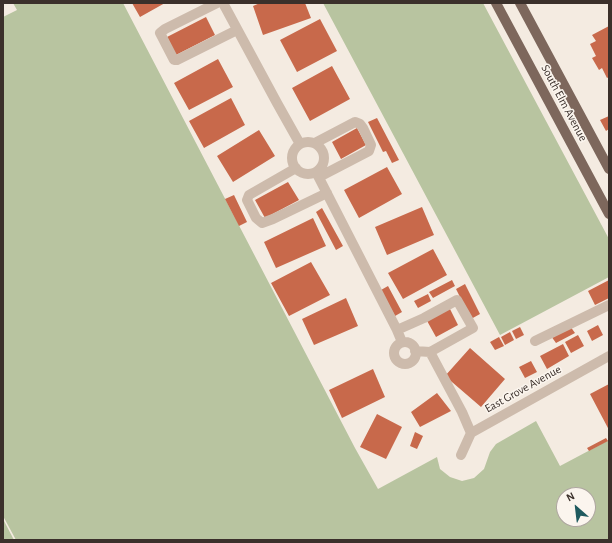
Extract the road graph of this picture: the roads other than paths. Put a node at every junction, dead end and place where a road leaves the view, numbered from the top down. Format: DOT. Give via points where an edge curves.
graph roads {
  1 [pos="217,3"];
  2 [pos="223,3"];
  3 [pos="496,3"];
  4 [pos="520,3"];
  5 [pos="237,30"];
  6 [pos="315,143"];
  7 [pos="300,144"];
  8 [pos="296,168"];
  9 [pos="609,169"];
  10 [pos="317,174"];
  11 [pos="327,193"];
  12 [pos="609,214"];
  13 [pos="609,305"];
  14 [pos="397,330"];
  15 [pos="535,341"];
  16 [pos="402,342"];
  17 [pos="415,351"];
  18 [pos="430,352"];
  19 [pos="609,356"];
  20 [pos="471,433"];
  21 [pos="461,455"];
  1 -- 5 [label="street" via="160,33 174,60"];
  2 -- 5 [label="street"];
  3 -- 12 [label="main road, South Elm Avenue"];
  4 -- 9 [label="main road, South Elm Avenue"];
  5 -- 7 [label="street"];
  6 -- 7 [label="street"];
  6 -- 10 [label="street" via="322,150 324,160"];
  6 -- 10 [label="street" via="355,122 363,128 372,145 369,151"];
  7 -- 8 [label="street" via="292,158"];
  8 -- 10 [label="street" via="305,173"];
  8 -- 11 [label="street" via="249,195 247,200 256,218 262,223"];
  10 -- 11 [label="street"];
  11 -- 14 [label="street"];
  13 -- 15 [label="street"];
  14 -- 16 [label="street"];
  14 -- 18 [label="street" via="457,300 473,328"];
  16 -- 17 [label="street" via="412,345"];
  16 -- 17 [label="street" via="394,349 394,356 399,362 406,364 412,361"];
  17 -- 18 [label="street"];
  18 -- 20 [label="street"];
  19 -- 20 [label="street, East Grove Avenue"];
  20 -- 21 [label="street"];
}
